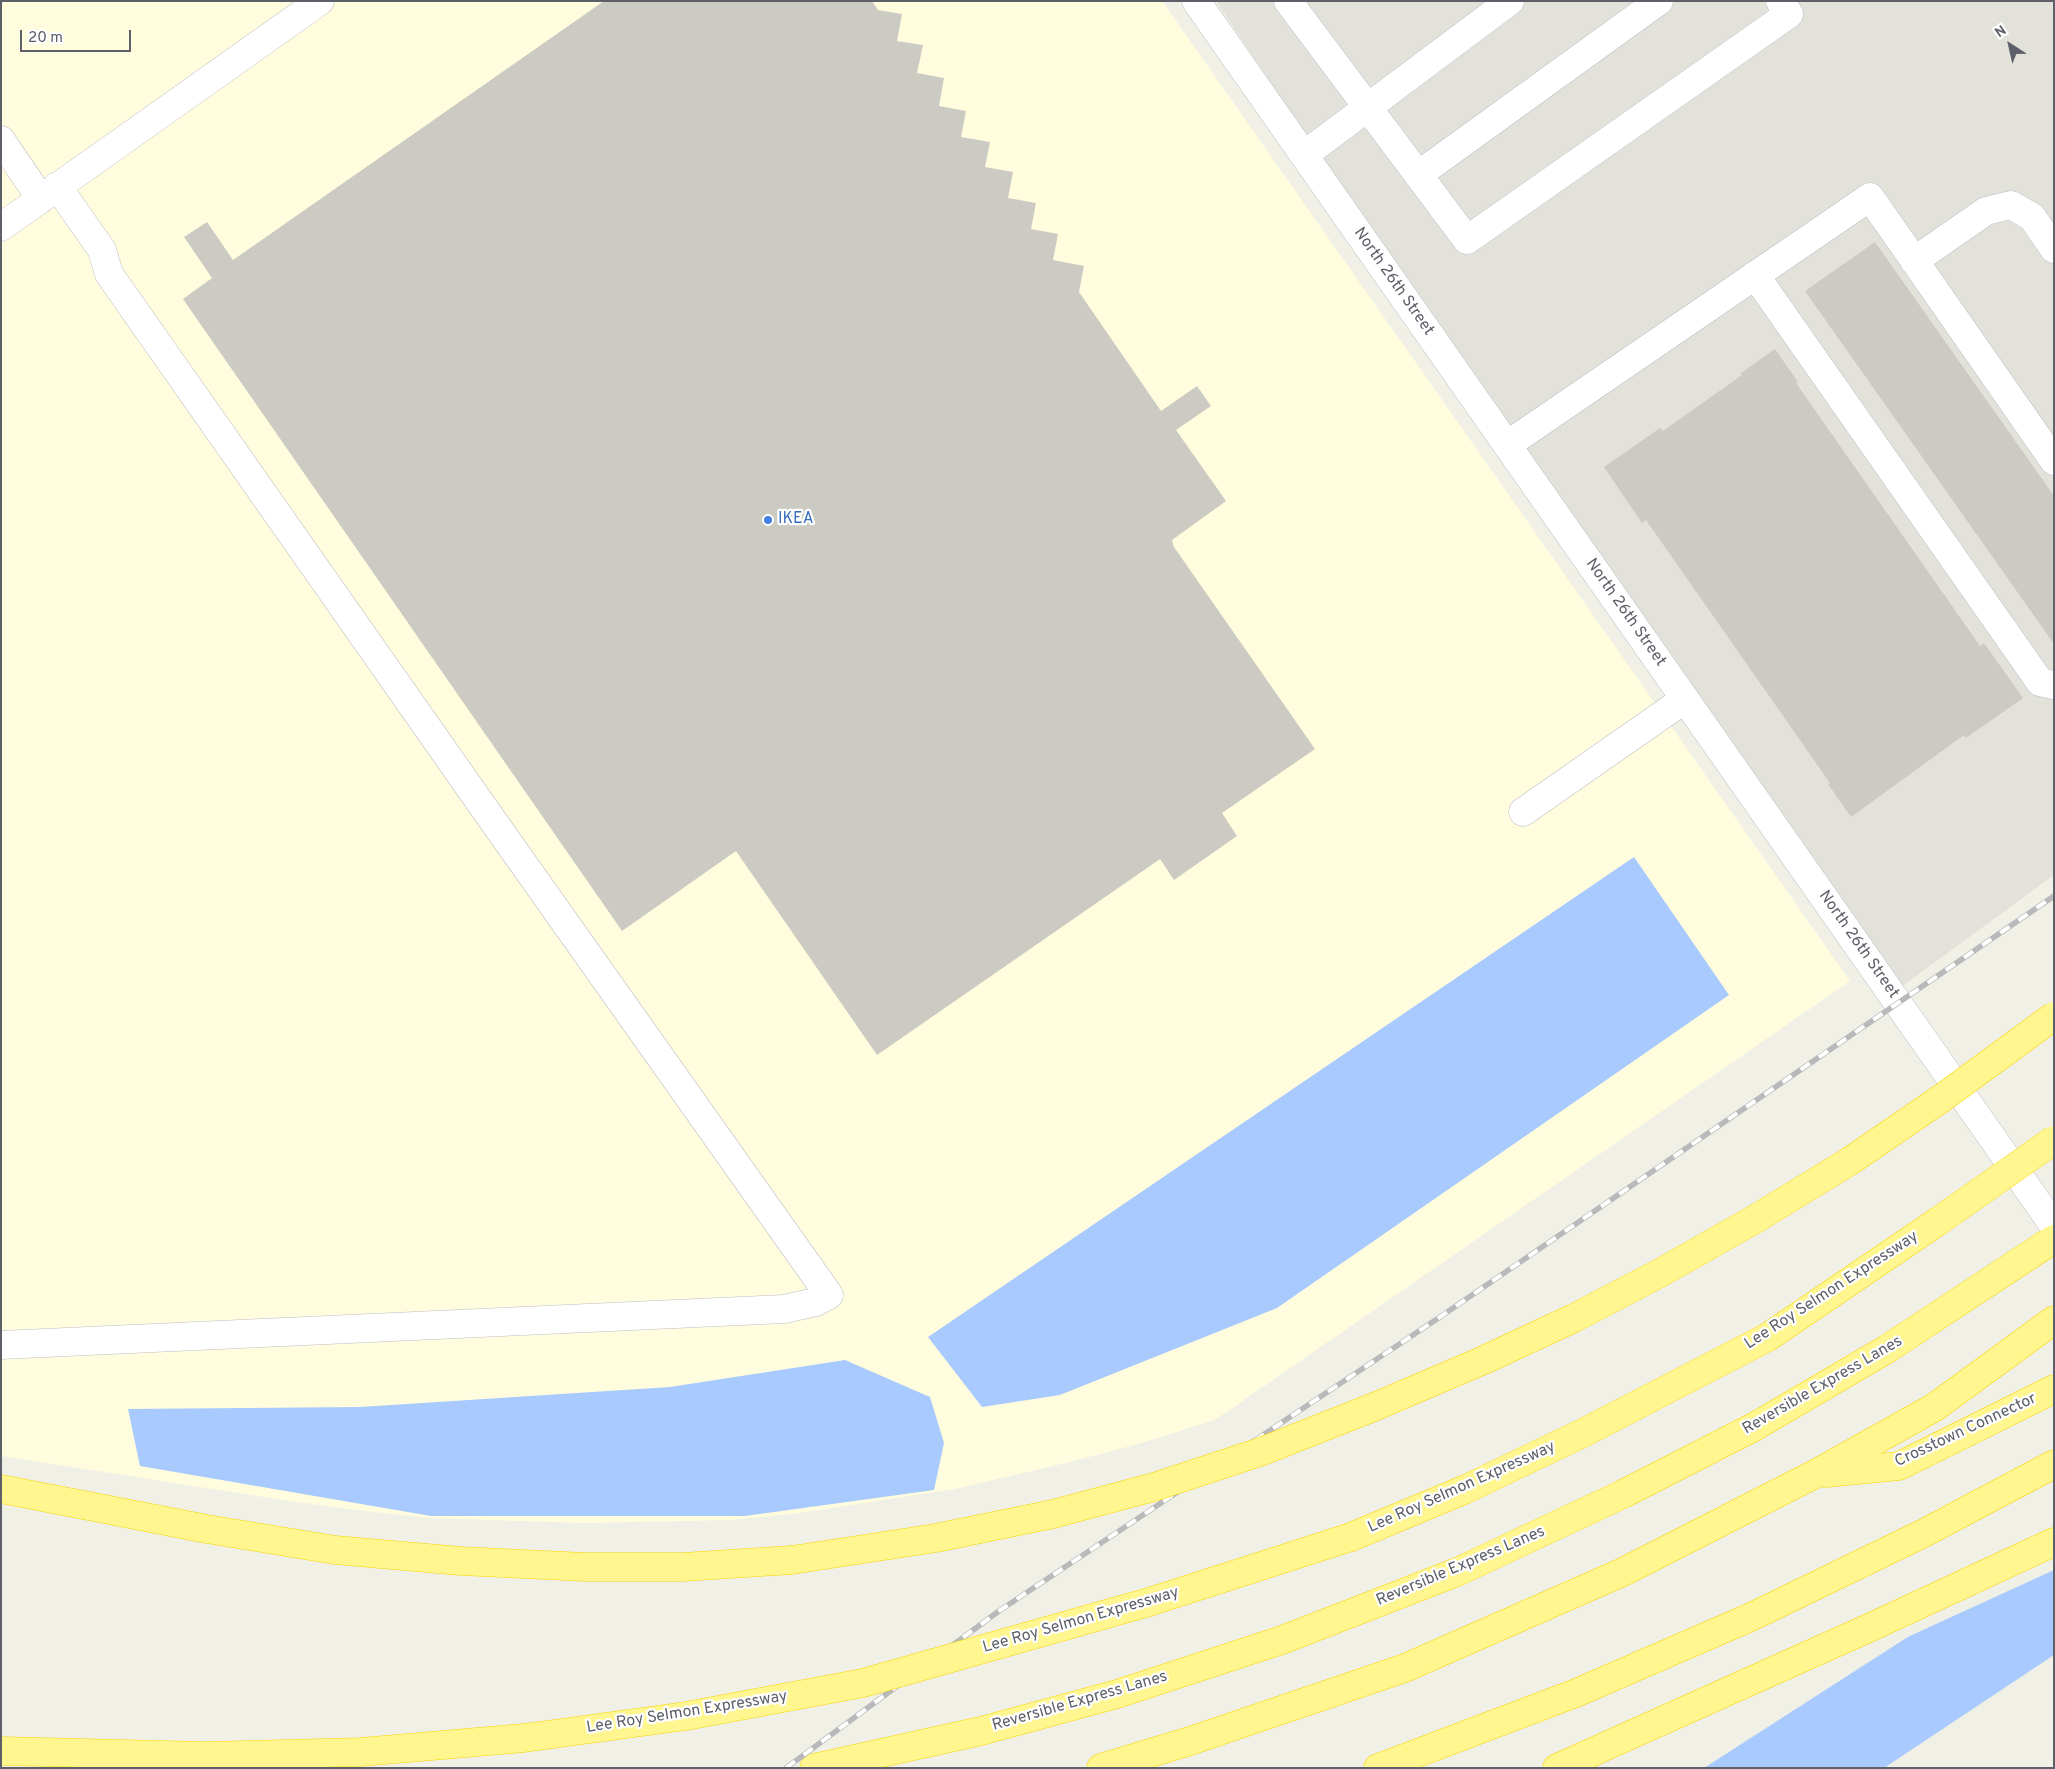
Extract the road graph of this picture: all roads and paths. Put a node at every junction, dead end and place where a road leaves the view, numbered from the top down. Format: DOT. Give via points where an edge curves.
graph roads {
  1 [pos="320,1"];
  2 [pos="1196,1"];
  3 [pos="1288,1"];
  4 [pos="1510,1"];
  5 [pos="1659,1"];
  6 [pos="1780,1"];
  7 [pos="1368,108"];
  8 [pos="1,140"];
  9 [pos="1304,155"];
  10 [pos="1418,175"];
  11 [pos="49,192"];
  12 [pos="1,227"];
  13 [pos="2054,249"];
  14 [pos="1914,261"];
  15 [pos="1755,276"];
  16 [pos="1507,444"];
  17 [pos="2054,462"];
  18 [pos="2054,684"];
  19 [pos="1685,699"];
  20 [pos="1523,812"];
  21 [pos="2054,1016"];
  22 [pos="2054,1140"];
  23 [pos="2054,1226"];
  24 [pos="2054,1239"];
  25 [pos="2054,1320"];
  26 [pos="1,1345"];
  27 [pos="2054,1388"];
  28 [pos="2054,1464"];
  29 [pos="1817,1474"];
  30 [pos="1,1489"];
  31 [pos="2054,1542"];
  32 [pos="1,1752"];
  33 [pos="814,1768"];
  34 [pos="1101,1768"];
  35 [pos="1378,1768"];
  36 [pos="1556,1768"];
  1 -- 11 [label="street"];
  2 -- 9 [label="street, North 26th Street"];
  3 -- 7 [label="street"];
  4 -- 7 [label="street"];
  5 -- 10 [label="street"];
  6 -- 10 [label="street" via="1789,14 1467,240"];
  7 -- 9 [label="street"];
  7 -- 10 [label="street"];
  8 -- 11 [label="street"];
  9 -- 16 [label="street, North 26th Street"];
  11 -- 12 [label="street"];
  11 -- 26 [label="street" via="102,250 109,274 829,1295 816,1302 784,1309"];
  13 -- 14 [label="street" via="2032,217 2011,205 1986,211"];
  14 -- 15 [label="street" via="1870,197"];
  14 -- 17 [label="street"];
  15 -- 16 [label="street"];
  15 -- 18 [label="street" via="2040,682"];
  16 -- 19 [label="street, North 26th Street"];
  19 -- 20 [label="street"];
  19 -- 23 [label="street, North 26th Street"];
  21 -- 30 [label="highway, bridge" via="1850,1161 1757,1218 1591,1309 1474,1364 1260,1452 1154,1487 1054,1514 956,1534 792,1560 683,1567 585,1567 335,1550"];
  22 -- 32 [label="highway, Lee Roy Selmon Expressway, bridge" via="1768,1337 1583,1433 1466,1489 1351,1538 1149,1602 863,1683 686,1716 524,1738 361,1752 206,1756"];
  24 -- 33 [label="highway, Reversible Express Lanes" via="1887,1350 1754,1427 1623,1494 1458,1572 1282,1640 1117,1694 981,1731"];
  25 -- 29 [label="highway" via="1935,1407"];
  27 -- 29 [label="highway, Crosstown Connector" via="1899,1466"];
  28 -- 35 [label="highway" via="1924,1533 1751,1617 1576,1693"];
  29 -- 34 [label="highway" via="1623,1572 1404,1668"];
  31 -- 36 [label="highway"];
}
